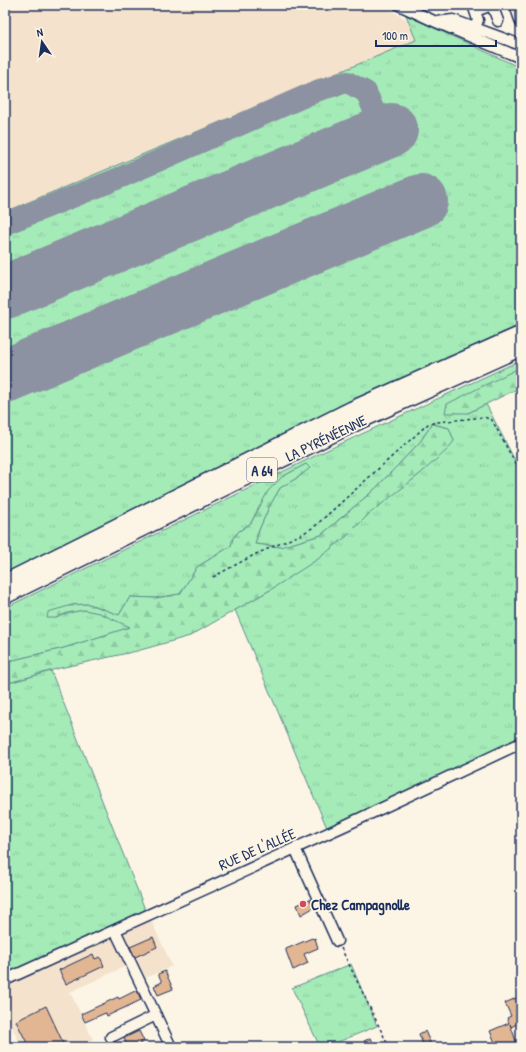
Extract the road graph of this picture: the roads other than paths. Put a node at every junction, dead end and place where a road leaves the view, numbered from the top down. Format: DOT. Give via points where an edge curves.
graph roads {
  1 [pos="399,5"];
  2 [pos="492,5"];
  3 [pos="515,5"];
  4 [pos="474,8"];
  5 [pos="436,22"];
  6 [pos="498,22"];
  7 [pos="521,23"];
  8 [pos="475,28"];
  9 [pos="521,45"];
  10 [pos="521,58"];
  11 [pos="521,334"];
  12 [pos="521,348"];
  13 [pos="5,582"];
  14 [pos="5,596"];
  15 [pos="521,743"];
  16 [pos="295,848"];
  17 [pos="115,930"];
  18 [pos="337,941"];
  19 [pos="5,980"];
  20 [pos="156,1015"];
  21 [pos="111,1037"];
  22 [pos="171,1047"];
  1 -- 5 [label="street"];
  2 -- 4 [label="street"];
  2 -- 6 [label="street"];
  3 -- 7 [label="street"];
  4 -- 8 [label="street" via="478,20"];
  5 -- 8 [label="street" via="453,20"];
  5 -- 10 [label="street"];
  8 -- 9 [label="street"];
  11 -- 13 [label="highway, LA PYRÉNÉENNE / A 64" via="352,409"];
  12 -- 14 [label="highway, LA PYRÉNÉENNE / A 64" via="364,419"];
  15 -- 16 [label="street, RUE DE L'ALLÉE"];
  16 -- 17 [label="street, RUE DE L'ALLÉE" via="283,858"];
  16 -- 18 [label="street"];
  17 -- 19 [label="street, RUE DE L'ALLÉE"];
  17 -- 20 [label="street"];
  20 -- 21 [label="street"];
  20 -- 22 [label="street"];
}
